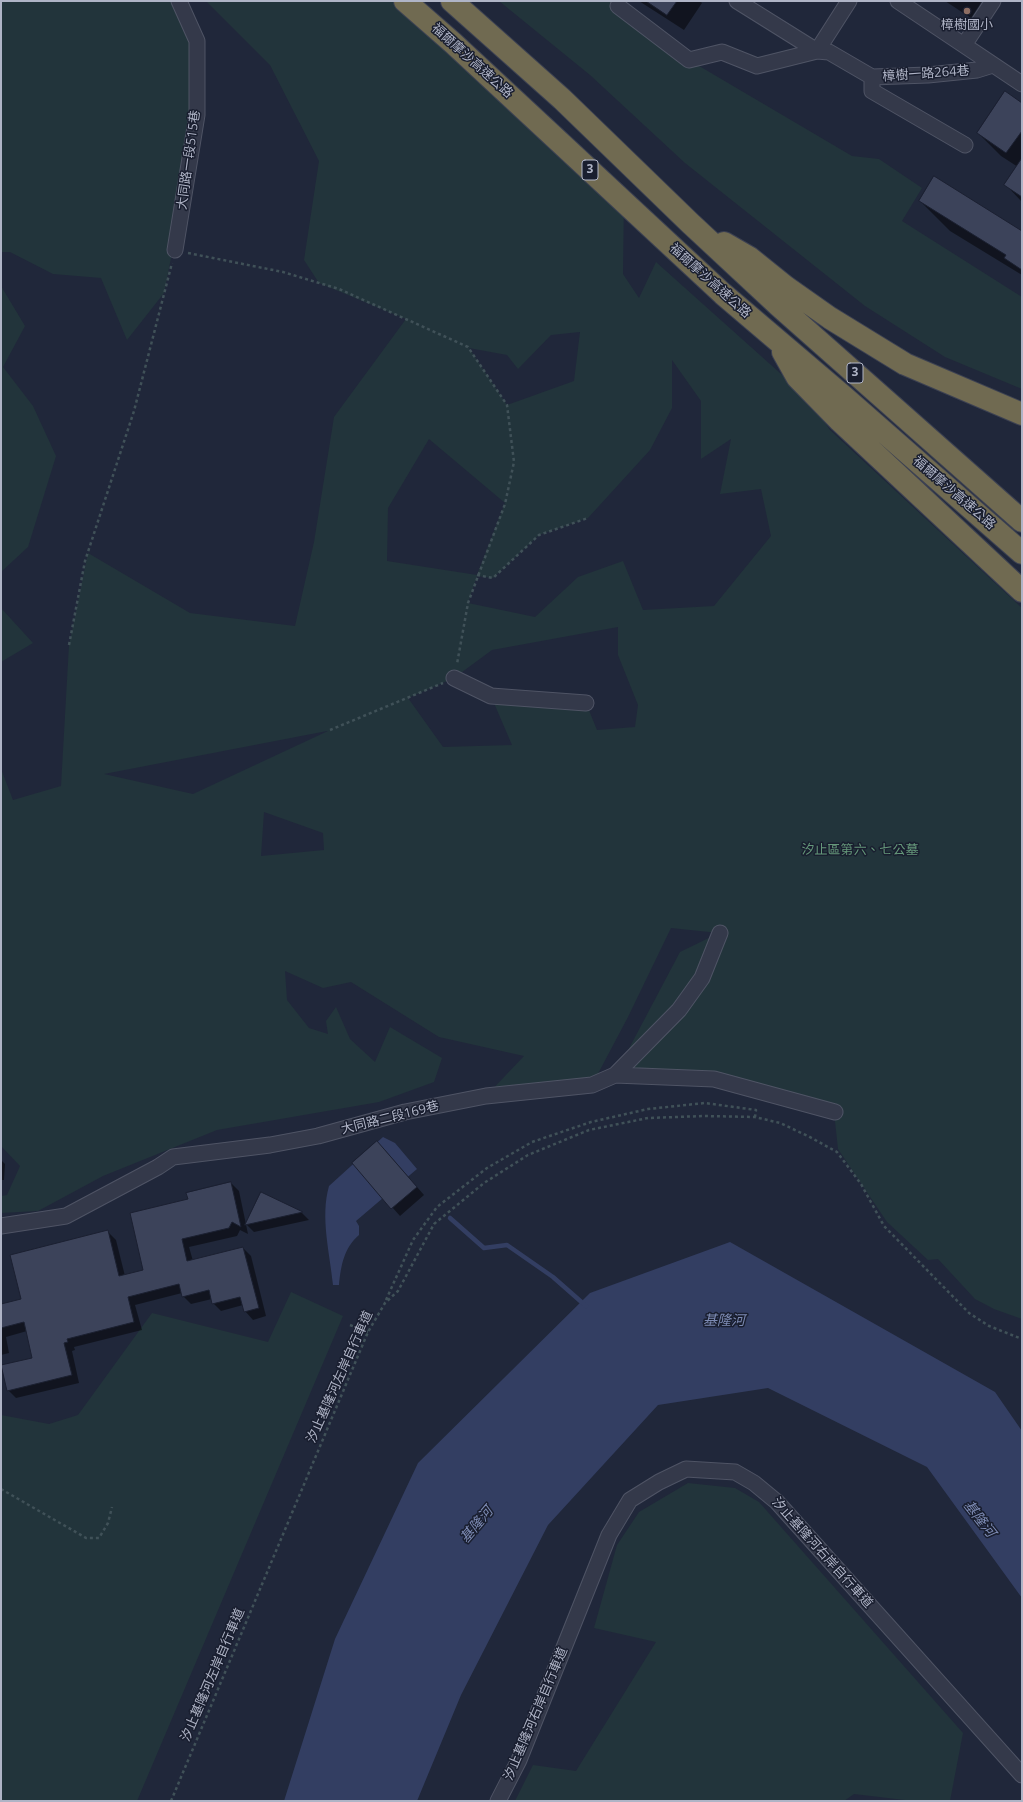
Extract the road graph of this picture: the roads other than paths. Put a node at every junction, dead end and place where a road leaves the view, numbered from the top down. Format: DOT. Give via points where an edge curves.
graph roads {
  1 [pos="179,1"];
  2 [pos="405,1"];
  3 [pos="452,1"];
  4 [pos="737,1"];
  5 [pos="849,1"];
  6 [pos="898,1"];
  7 [pos="993,1"];
  8 [pos="618,6"];
  9 [pos="964,45"];
  10 [pos="817,51"];
  11 [pos="993,65"];
  12 [pos="872,78"];
  13 [pos="1020,78"];
  14 [pos="965,145"];
  15 [pos="690,223"];
  16 [pos="175,250"];
  17 [pos="775,338"];
  18 [pos="1022,414"];
  19 [pos="1022,521"];
  20 [pos="1022,553"];
  21 [pos="1022,591"];
  22 [pos="454,678"];
  23 [pos="586,703"];
  24 [pos="720,933"];
  25 [pos="615,1075"];
  26 [pos="835,1112"];
  27 [pos="1,1226"];
  28 [pos="1022,1775"];
  29 [pos="498,1801"];
  1 -- 16 [label="street, 大同路一段515巷" via="197,41 198,115"];
  2 -- 17 [label="highway, 福爾摩沙高速公路 / 3" via="723,294"];
  3 -- 15 [label="highway, 福爾摩沙高速公路 / 3" via="562,99"];
  4 -- 10 [label="street"];
  5 -- 10 [label="street"];
  6 -- 9 [label="street"];
  7 -- 9 [label="street"];
  8 -- 10 [label="street" via="689,60 722,52 757,66"];
  9 -- 11 [label="street"];
  10 -- 12 [label="street, 樟樹一路264巷" via="829,52"];
  11 -- 12 [label="street, 樟樹一路264巷" via="977,70"];
  11 -- 13 [label="street"];
  12 -- 14 [label="street" via="872,91"];
  15 -- 18 [label="highway" via="750,258 830,318 905,364"];
  15 -- 19 [label="highway, 福爾摩沙高速公路 / 3" via="778,306"];
  17 -- 20 [label="highway, 福爾摩沙高速公路 / 3"];
  17 -- 21 [label="highway" via="797,377 840,421"];
  22 -- 23 [label="street" via="491,696"];
  24 -- 25 [label="street, 大同路二段169巷" via="702,978 679,1010"];
  25 -- 26 [label="street" via="714,1079"];
  25 -- 27 [label="street, 大同路二段169巷" via="592,1085 486,1096 405,1112 318,1136 270,1146 173,1157 66,1216"];
  28 -- 29 [label="street, 汐止基隆河右岸自行車道" via="777,1502 754,1483 735,1472 686,1469 630,1500 610,1535 519,1760"];
}
